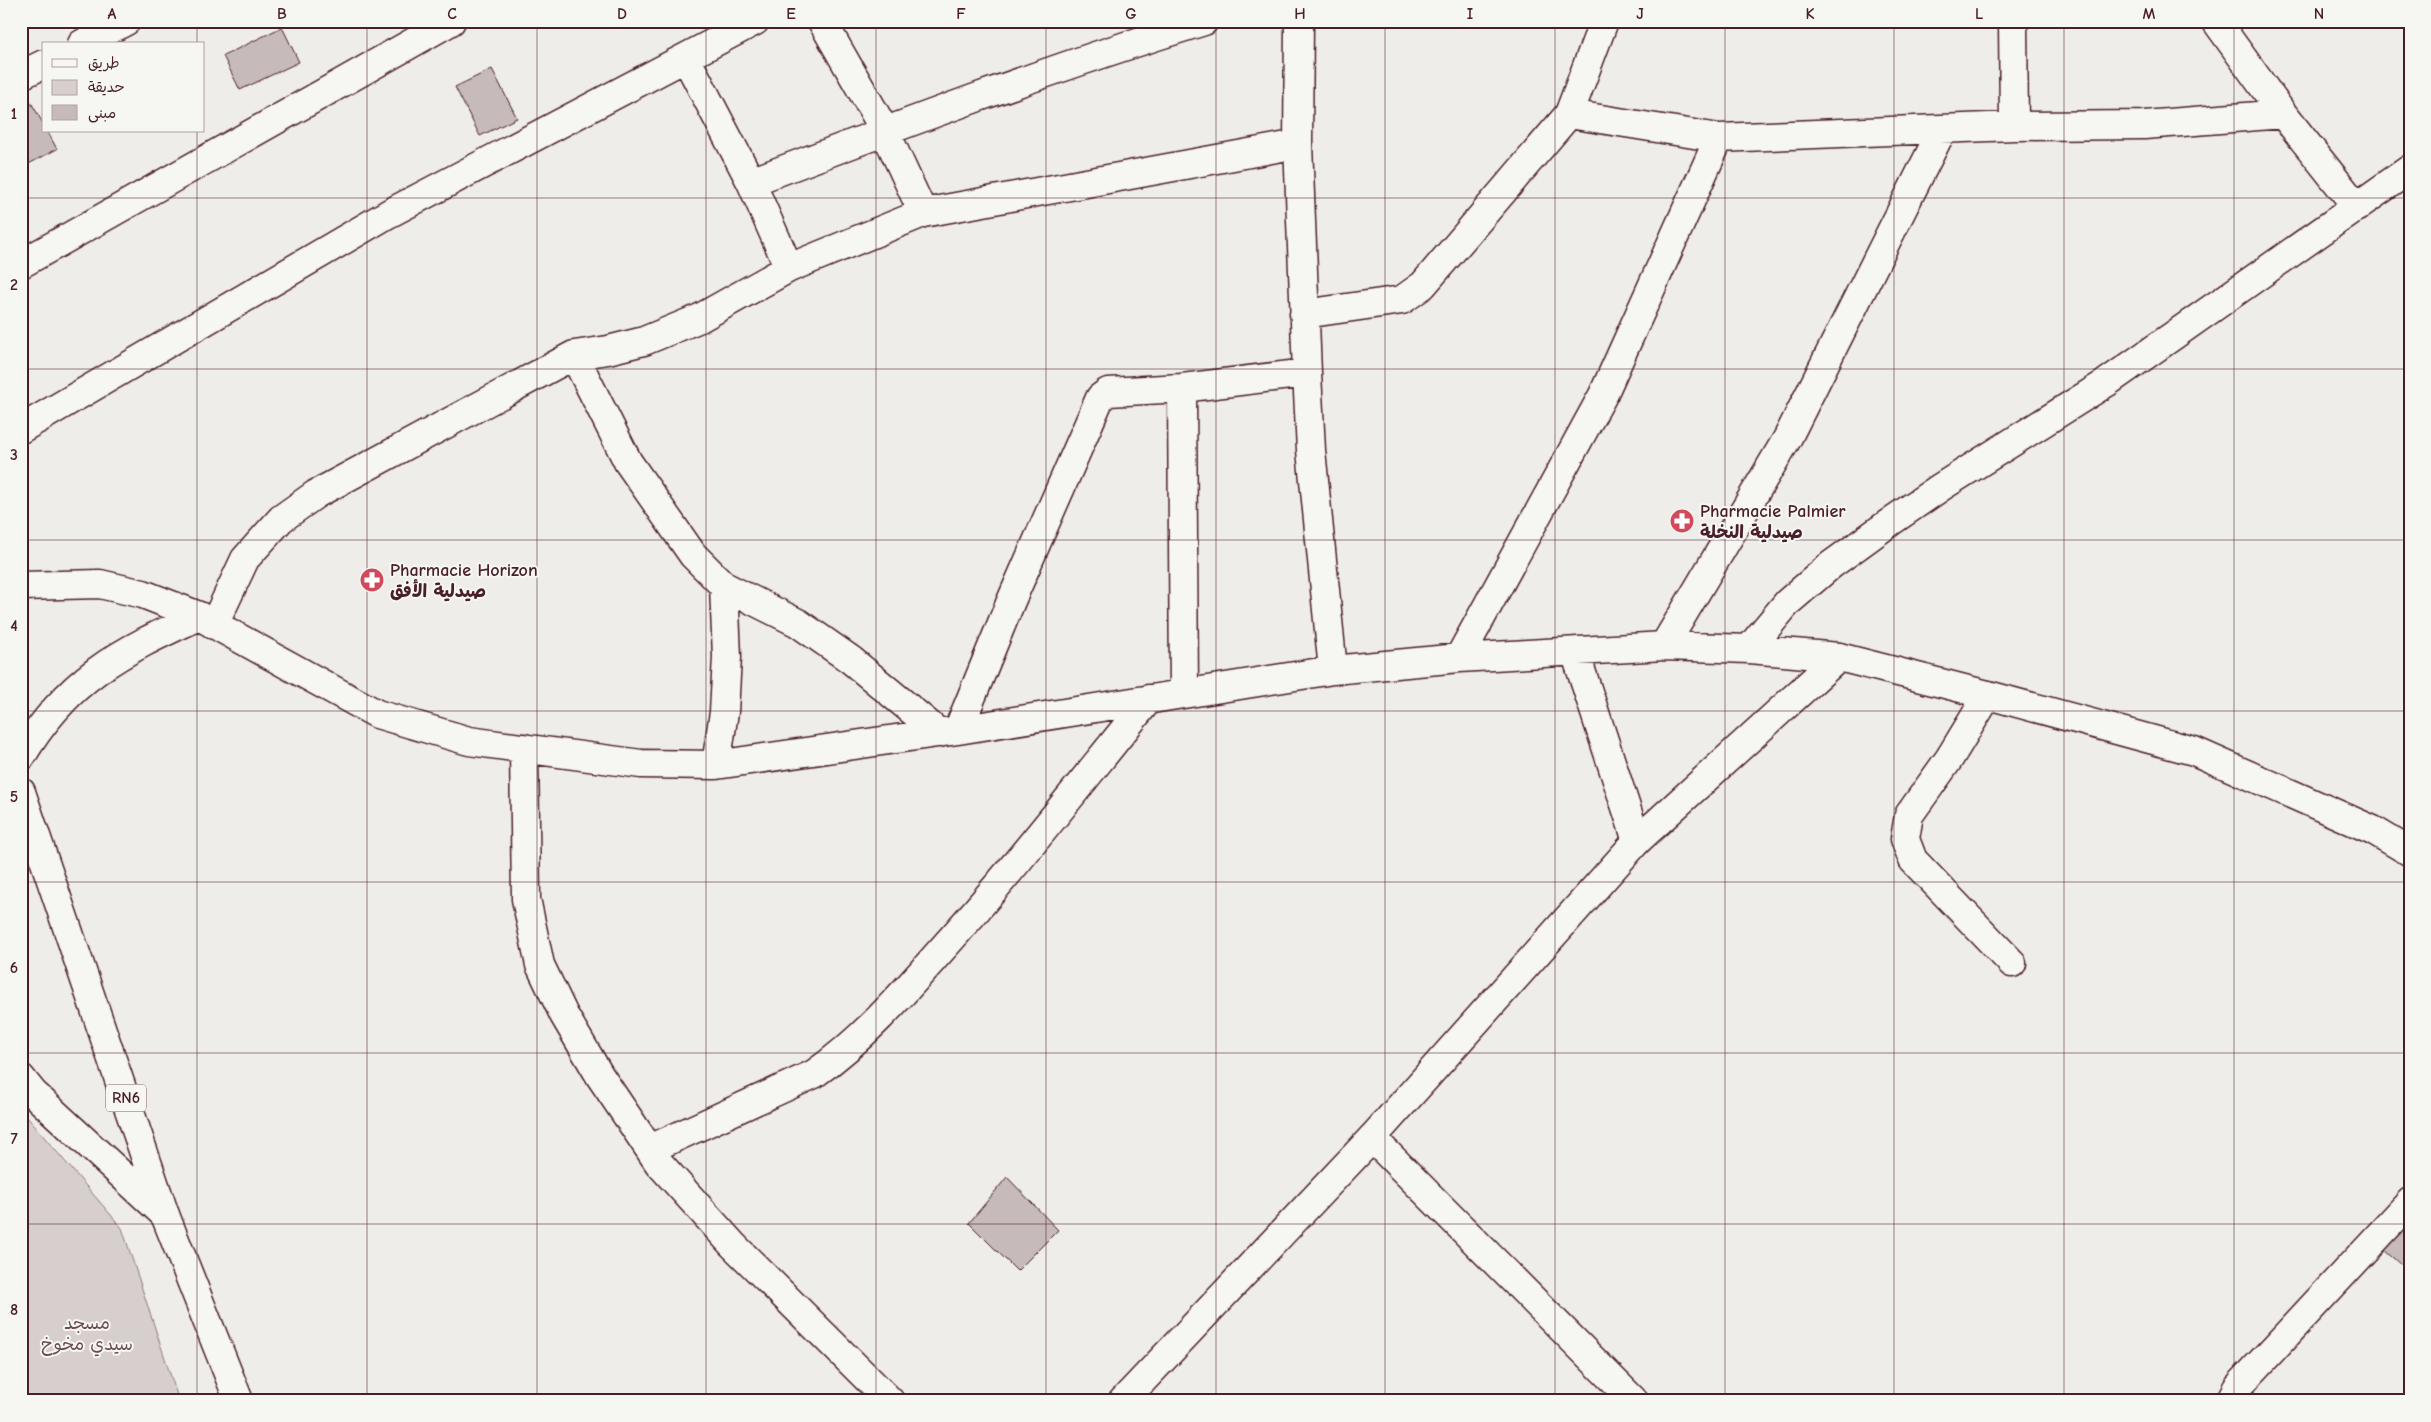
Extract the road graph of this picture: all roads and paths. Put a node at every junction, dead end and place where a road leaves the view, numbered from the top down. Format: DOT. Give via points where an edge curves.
graph roads {
  1 [pos="126,21"];
  2 [pos="451,21"];
  3 [pos="755,21"];
  4 [pos="822,21"];
  5 [pos="1204,21"];
  6 [pos="1299,21"];
  7 [pos="1604,21"];
  8 [pos="2013,21"];
  9 [pos="2216,21"];
  10 [pos="86,42"];
  11 [pos="686,58"];
  12 [pos="42,65"];
  13 [pos="21,75"];
  14 [pos="1569,114"];
  15 [pos="2283,114"];
  16 [pos="2014,126"];
  17 [pos="1942,130"];
  18 [pos="885,131"];
  19 [pos="1719,138"];
  20 [pos="1298,144"];
  21 [pos="2410,169"];
  22 [pos="751,182"];
  23 [pos="2357,207"];
  24 [pos="923,213"];
  25 [pos="21,264"];
  26 [pos="790,268"];
  27 [pos="1304,314"];
  28 [pos="574,355"];
  29 [pos="1307,374"];
  30 [pos="1182,388"];
  31 [pos="21,429"];
  32 [pos="21,586"];
  33 [pos="724,586"];
  34 [pos="206,620"];
  35 [pos="1664,646"];
  36 [pos="1749,649"];
  37 [pos="1575,652"];
  38 [pos="1839,657"];
  39 [pos="1459,658"];
  40 [pos="1332,670"];
  41 [pos="1184,693"];
  42 [pos="1988,695"];
  43 [pos="1149,699"];
  44 [pos="948,732"];
  45 [pos="524,748"];
  46 [pos="21,757"];
  47 [pos="716,765"];
  48 [pos="21,792"];
  49 [pos="1637,841"];
  50 [pos="2410,852"];
  51 [pos="2012,963"];
  52 [pos="21,1078"];
  53 [pos="1372,1138"];
  54 [pos="650,1149"];
  55 [pos="2410,1202"];
  56 [pos="165,1215"];
  57 [pos="239,1401"];
  58 [pos="890,1401"];
  59 [pos="1123,1401"];
  60 [pos="1634,1401"];
  61 [pos="2230,1401"];
  1 -- 10 [label="street"];
  2 -- 25 [label="street"];
  3 -- 11 [label="street"];
  4 -- 18 [label="street"];
  5 -- 18 [label="street"];
  6 -- 20 [label="street"];
  7 -- 14 [label="street"];
  8 -- 16 [label="street"];
  9 -- 15 [label="street"];
  11 -- 22 [label="street"];
  11 -- 31 [label="street" via="388,214"];
  12 -- 13 [label="street"];
  14 -- 19 [label="street"];
  14 -- 27 [label="street" via="1423,285 1402,300"];
  15 -- 16 [label="street" via="2144,126"];
  15 -- 23 [label="street"];
  16 -- 17 [label="street"];
  17 -- 19 [label="street"];
  17 -- 35 [label="street" via="1787,439"];
  18 -- 22 [label="street"];
  18 -- 24 [label="street"];
  19 -- 39 [label="street" via="1603,394"];
  20 -- 24 [label="street"];
  20 -- 27 [label="street"];
  21 -- 23 [label="street"];
  22 -- 26 [label="street"];
  23 -- 36 [label="street" via="2106,383 1941,486 1870,537 1788,602"];
  24 -- 26 [label="street"];
  26 -- 28 [label="street" via="700,318 644,341"];
  27 -- 29 [label="street"];
  28 -- 33 [label="street" via="628,462 693,556"];
  28 -- 34 [label="street" via="316,494 281,519 245,559"];
  29 -- 30 [label="street"];
  29 -- 40 [label="street"];
  30 -- 41 [label="street"];
  30 -- 44 [label="street" via="1108,392 1100,398 1011,601"];
  32 -- 34 [label="street" via="100,584 143,594"];
  33 -- 44 [label="street" via="798,624"];
  33 -- 47 [label="street" via="727,657 724,712"];
  34 -- 45 [label="street" via="377,714 469,741"];
  34 -- 46 [label="street" via="140,643 90,674 58,705"];
  35 -- 36 [label="street"];
  35 -- 37 [label="street"];
  36 -- 38 [label="street"];
  37 -- 39 [label="street"];
  37 -- 49 [label="street"];
  38 -- 42 [label="street"];
  38 -- 49 [label="street"];
  39 -- 40 [label="street"];
  40 -- 41 [label="street"];
  41 -- 43 [label="street"];
  42 -- 50 [label="street" via="2194,751 2373,830"];
  42 -- 51 [label="street" via="1950,759 1908,814 1905,839 1913,860"];
  43 -- 44 [label="street"];
  43 -- 54 [label="street" via="983,904 898,999 834,1060 814,1074"];
  44 -- 47 [label="street"];
  45 -- 47 [label="street" via="641,764"];
  45 -- 54 [label="street" via="526,899 540,966 564,1016 600,1076"];
  48 -- 56 [label="street, RN6"];
  49 -- 53 [label="street"];
  52 -- 56 [label="street" via="33,1093"];
  53 -- 59 [label="street"];
  53 -- 60 [label="street"];
  54 -- 58 [label="street" via="732,1244"];
  55 -- 61 [label="street" via="2237,1388"];
  56 -- 57 [label="street, RN6"];
}
